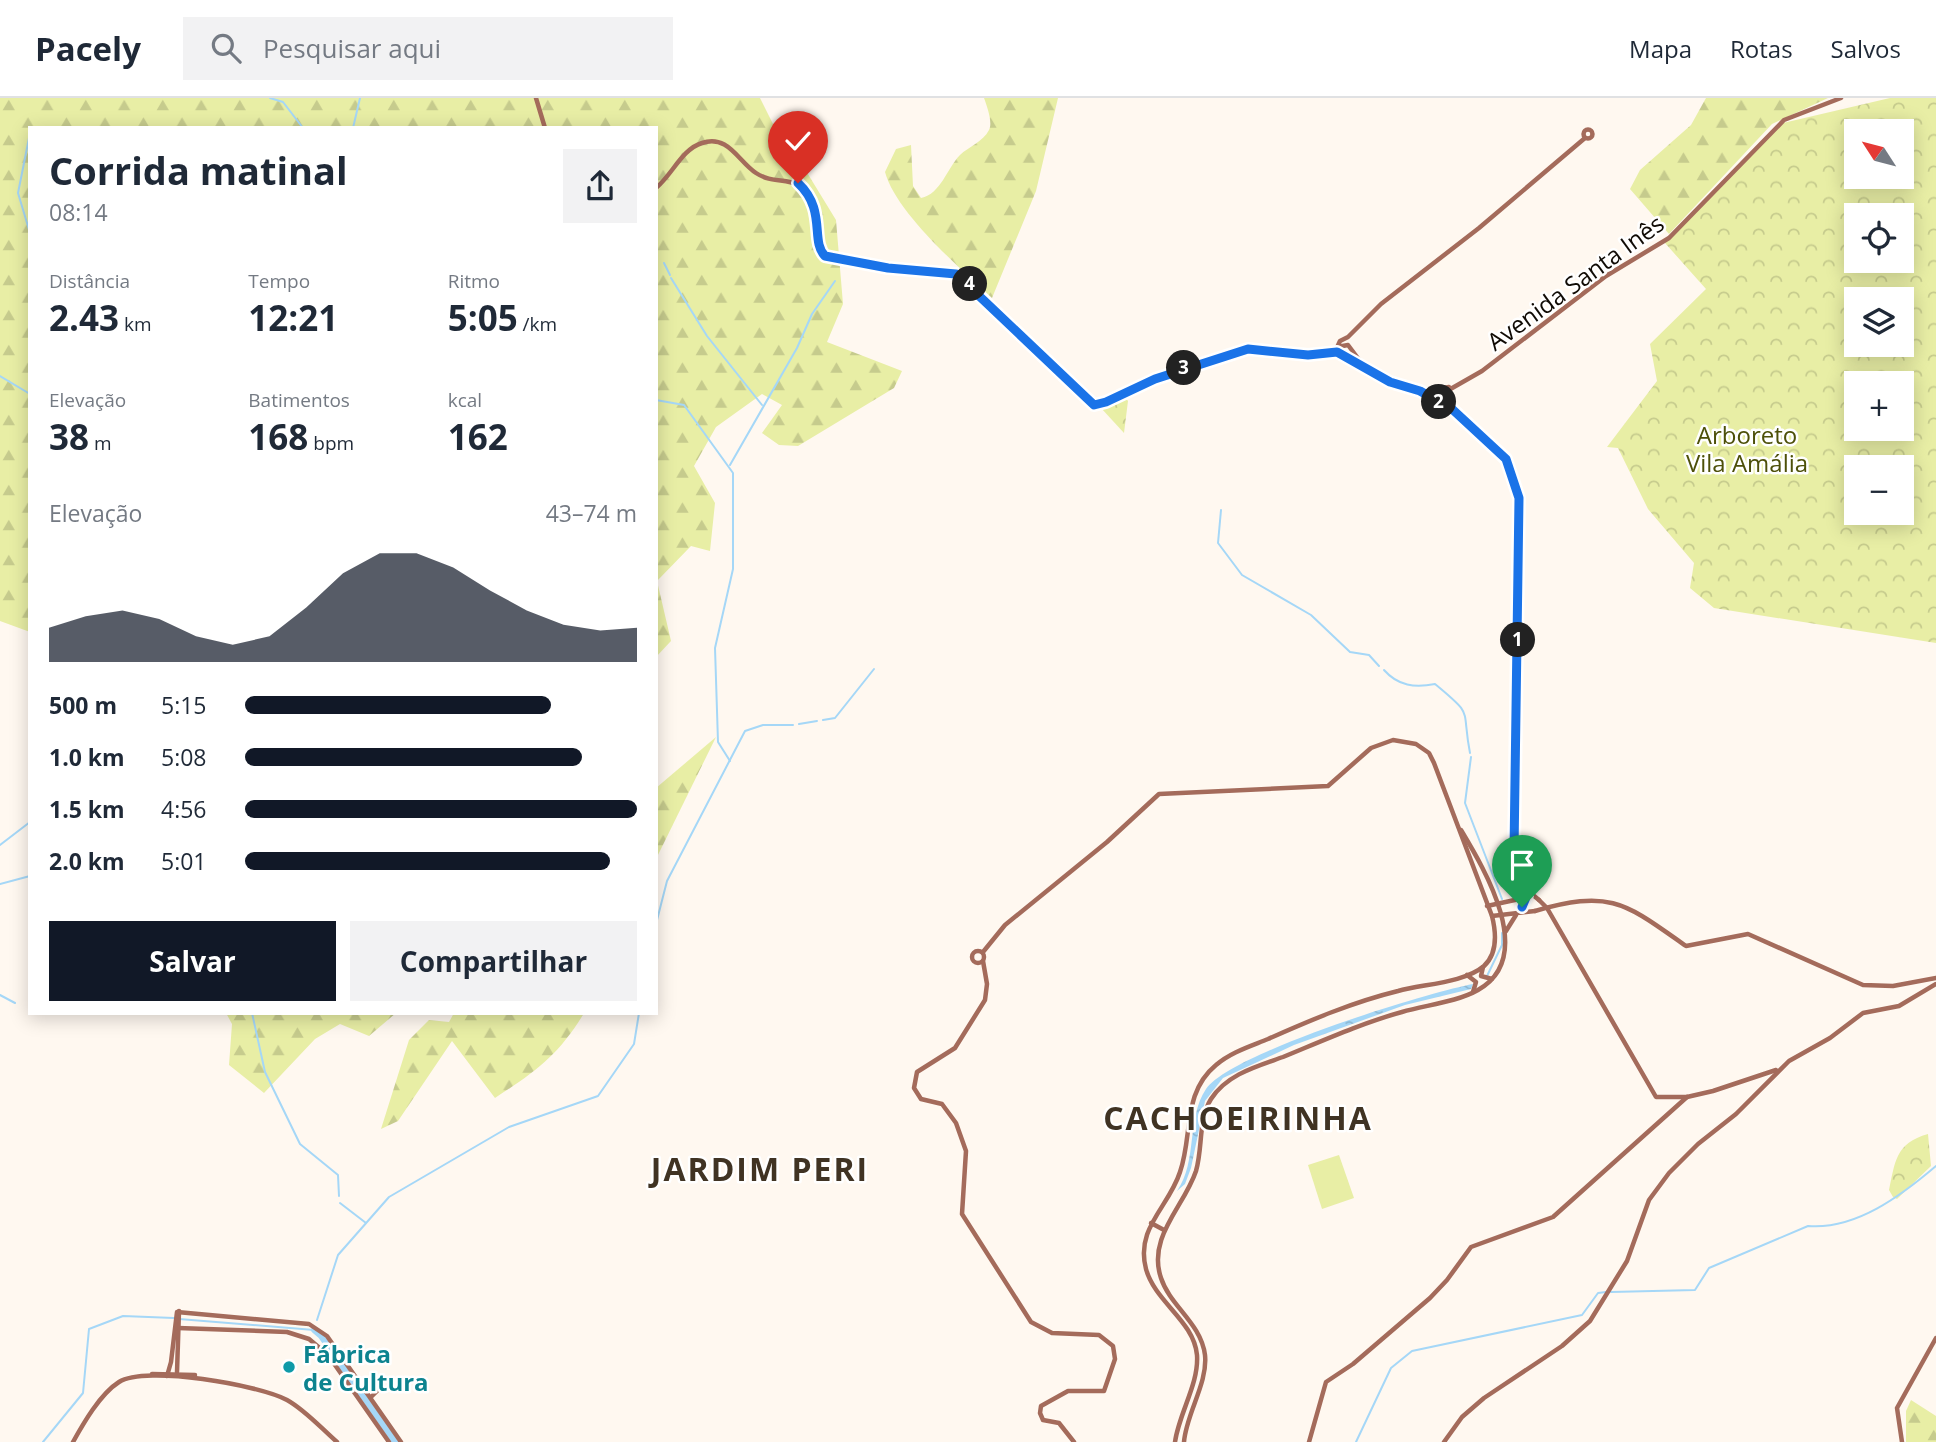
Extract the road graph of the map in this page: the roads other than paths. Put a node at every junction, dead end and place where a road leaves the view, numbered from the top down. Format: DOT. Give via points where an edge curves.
graph roads {
  1 [pos="537,98"];
  2 [pos="1841,98"];
  3 [pos="544,126"];
  4 [pos="1585,138"];
  5 [pos="658,186"];
  6 [pos="1348,338"];
  7 [pos="1349,346"];
  8 [pos="1336,349"];
  9 [pos="1344,356"];
  10 [pos="1364,366"];
  11 [pos="1441,392"];
  12 [pos="1428,393"];
  13 [pos="1445,406"];
  14 [pos="1452,409"];
  15 [pos="1458,827"];
  16 [pos="1486,877"];
  17 [pos="1477,880"];
  18 [pos="1525,896"];
  19 [pos="1539,900"];
  20 [pos="1496,905"];
  21 [pos="1487,906"];
  22 [pos="1547,908"];
  23 [pos="1527,911"];
  24 [pos="1535,911"];
  25 [pos="1516,915"];
  26 [pos="1492,916"];
  27 [pos="1501,917"];
  28 [pos="1506,932"];
  29 [pos="983,952"];
  30 [pos="983,961"];
  31 [pos="1483,967"];
  32 [pos="1467,975"];
  33 [pos="1936,978"];
  34 [pos="1492,979"];
  35 [pos="1936,984"];
  36 [pos="1472,993"];
  37 [pos="1777,1071"];
  38 [pos="1687,1097"];
  39 [pos="1166,1199"];
  40 [pos="1175,1210"];
  41 [pos="1151,1223"];
  42 [pos="1164,1230"];
  43 [pos="176,1323"];
  44 [pos="190,1328"];
  45 [pos="1936,1338"];
  46 [pos="177,1345"];
  47 [pos="174,1358"];
  48 [pos="185,1373"];
  49 [pos="165,1374"];
  50 [pos="176,1374"];
  51 [pos="220,1382"];
  52 [pos="366,1392"];
  53 [pos="371,1398"];
  54 [pos="73,1442"];
  55 [pos="337,1442"];
  56 [pos="389,1442"];
  57 [pos="401,1442"];
  58 [pos="1073,1442"];
  59 [pos="1175,1442"];
  60 [pos="1184,1442"];
  61 [pos="1309,1442"];
  62 [pos="1444,1442"];
  63 [pos="1902,1442"];
  1 -- 3 [label="main road"];
  2 -- 11 [label="main road, Avenida Santa Inês" via="1784,120 1669,237 1606,276 1482,371"];
  4 -- 6 [label="main road" via="1381,304"];
  5 -- 8 [label="main road" via="698,145 713,141 727,145 757,174 789,180 804,189 816,209 819,248 825,256 956,274 1094,405 1155,379 1248,349 1308,355"];
  6 -- 7 [label="main road"];
  6 -- 8 [label="main road"];
  7 -- 8 [label="main road"];
  7 -- 9 [label="main road"];
  7 -- 10 [label="main road"];
  8 -- 9 [label="main road"];
  9 -- 10 [label="main road"];
  10 -- 12 [label="main road" via="1390,382"];
  11 -- 12 [label="main road"];
  11 -- 13 [label="main road"];
  11 -- 14 [label="main road"];
  12 -- 13 [label="main road"];
  13 -- 14 [label="main road"];
  14 -- 18 [label="main road" via="1506,459 1519,498 1514,851"];
  15 -- 16 [label="main road" via="1479,857"];
  15 -- 17 [label="main road"];
  15 -- 29 [label="main road" via="1432,757 1416,744 1398,740 1371,747 1328,786 1159,794 1005,926"];
  16 -- 17 [label="main road"];
  16 -- 20 [label="main road"];
  17 -- 21 [label="main road"];
  18 -- 19 [label="main road"];
  18 -- 20 [label="main road"];
  18 -- 23 [label="main road" via="1522,907"];
  19 -- 22 [label="main road"];
  19 -- 24 [label="main road"];
  20 -- 21 [label="main road"];
  20 -- 27 [label="main road"];
  21 -- 26 [label="main road"];
  22 -- 24 [label="main road"];
  22 -- 33 [label="main road" via="1590,899 1630,908 1686,946 1748,934 1863,985 1893,986"];
  22 -- 38 [label="main road" via="1656,1097"];
  23 -- 24 [label="main road"];
  23 -- 25 [label="main road"];
  25 -- 27 [label="main road"];
  25 -- 28 [label="main road"];
  26 -- 27 [label="main road"];
  26 -- 31 [label="main road" via="1494,950"];
  27 -- 28 [label="main road"];
  28 -- 34 [label="main road" via="1505,957"];
  29 -- 30 [label="main road"];
  29 -- 30 [label="main road" via="975,951 972,956 976,963"];
  30 -- 58 [label="main road" via="987,984 981,1006 955,1048 919,1070 914,1088 921,1099 942,1104 956,1123 967,1156 962,1214 1031,1322 1052,1332 1099,1335 1113,1346 1115,1359 1104,1391 1068,1391 1041,1406 1043,1420 1059,1423"];
  31 -- 32 [label="main road"];
  31 -- 34 [label="main road" via="1481,976"];
  32 -- 36 [label="main road" via="1477,985"];
  32 -- 39 [label="main road" via="1344,1008 1217,1064 1193,1095 1181,1170"];
  34 -- 36 [label="main road"];
  35 -- 37 [label="main road" via="1897,1007 1863,1013"];
  36 -- 40 [label="main road" via="1392,1014 1253,1068 1223,1085 1206,1110 1196,1170"];
  37 -- 38 [label="main road"];
  37 -- 62 [label="main road" via="1656,1188 1627,1261 1586,1325 1484,1398"];
  38 -- 61 [label="main road" via="1551,1219 1471,1247 1430,1298 1326,1382"];
  39 -- 40 [label="main road"];
  39 -- 41 [label="main road"];
  40 -- 42 [label="main road"];
  41 -- 42 [label="main road"];
  41 -- 59 [label="main road" via="1144,1251 1148,1275 1159,1297 1187,1329 1196,1352 1196,1370"];
  42 -- 60 [label="main road" via="1157,1257 1161,1278 1196,1329 1205,1353"];
  43 -- 44 [label="main road"];
  43 -- 46 [label="main road"];
  43 -- 47 [label="main road"];
  43 -- 52 [label="main road" via="178,1313 309,1324 327,1336"];
  44 -- 46 [label="main road"];
  44 -- 56 [label="main road" via="287,1332 309,1339 328,1355"];
  45 -- 63 [label="main road" via="1898,1405"];
  46 -- 47 [label="main road"];
  47 -- 48 [label="main road"];
  47 -- 49 [label="main road"];
  47 -- 50 [label="main road"];
  48 -- 50 [label="main road"];
  48 -- 51 [label="main road"];
  49 -- 50 [label="main road"];
  49 -- 54 [label="main road" via="116,1384"];
  50 -- 51 [label="main road"];
  51 -- 55 [label="main road" via="288,1401"];
  52 -- 53 [label="main road"];
  52 -- 53 [label="main road" via="376,1387"];
  53 -- 57 [label="main road"];
}
